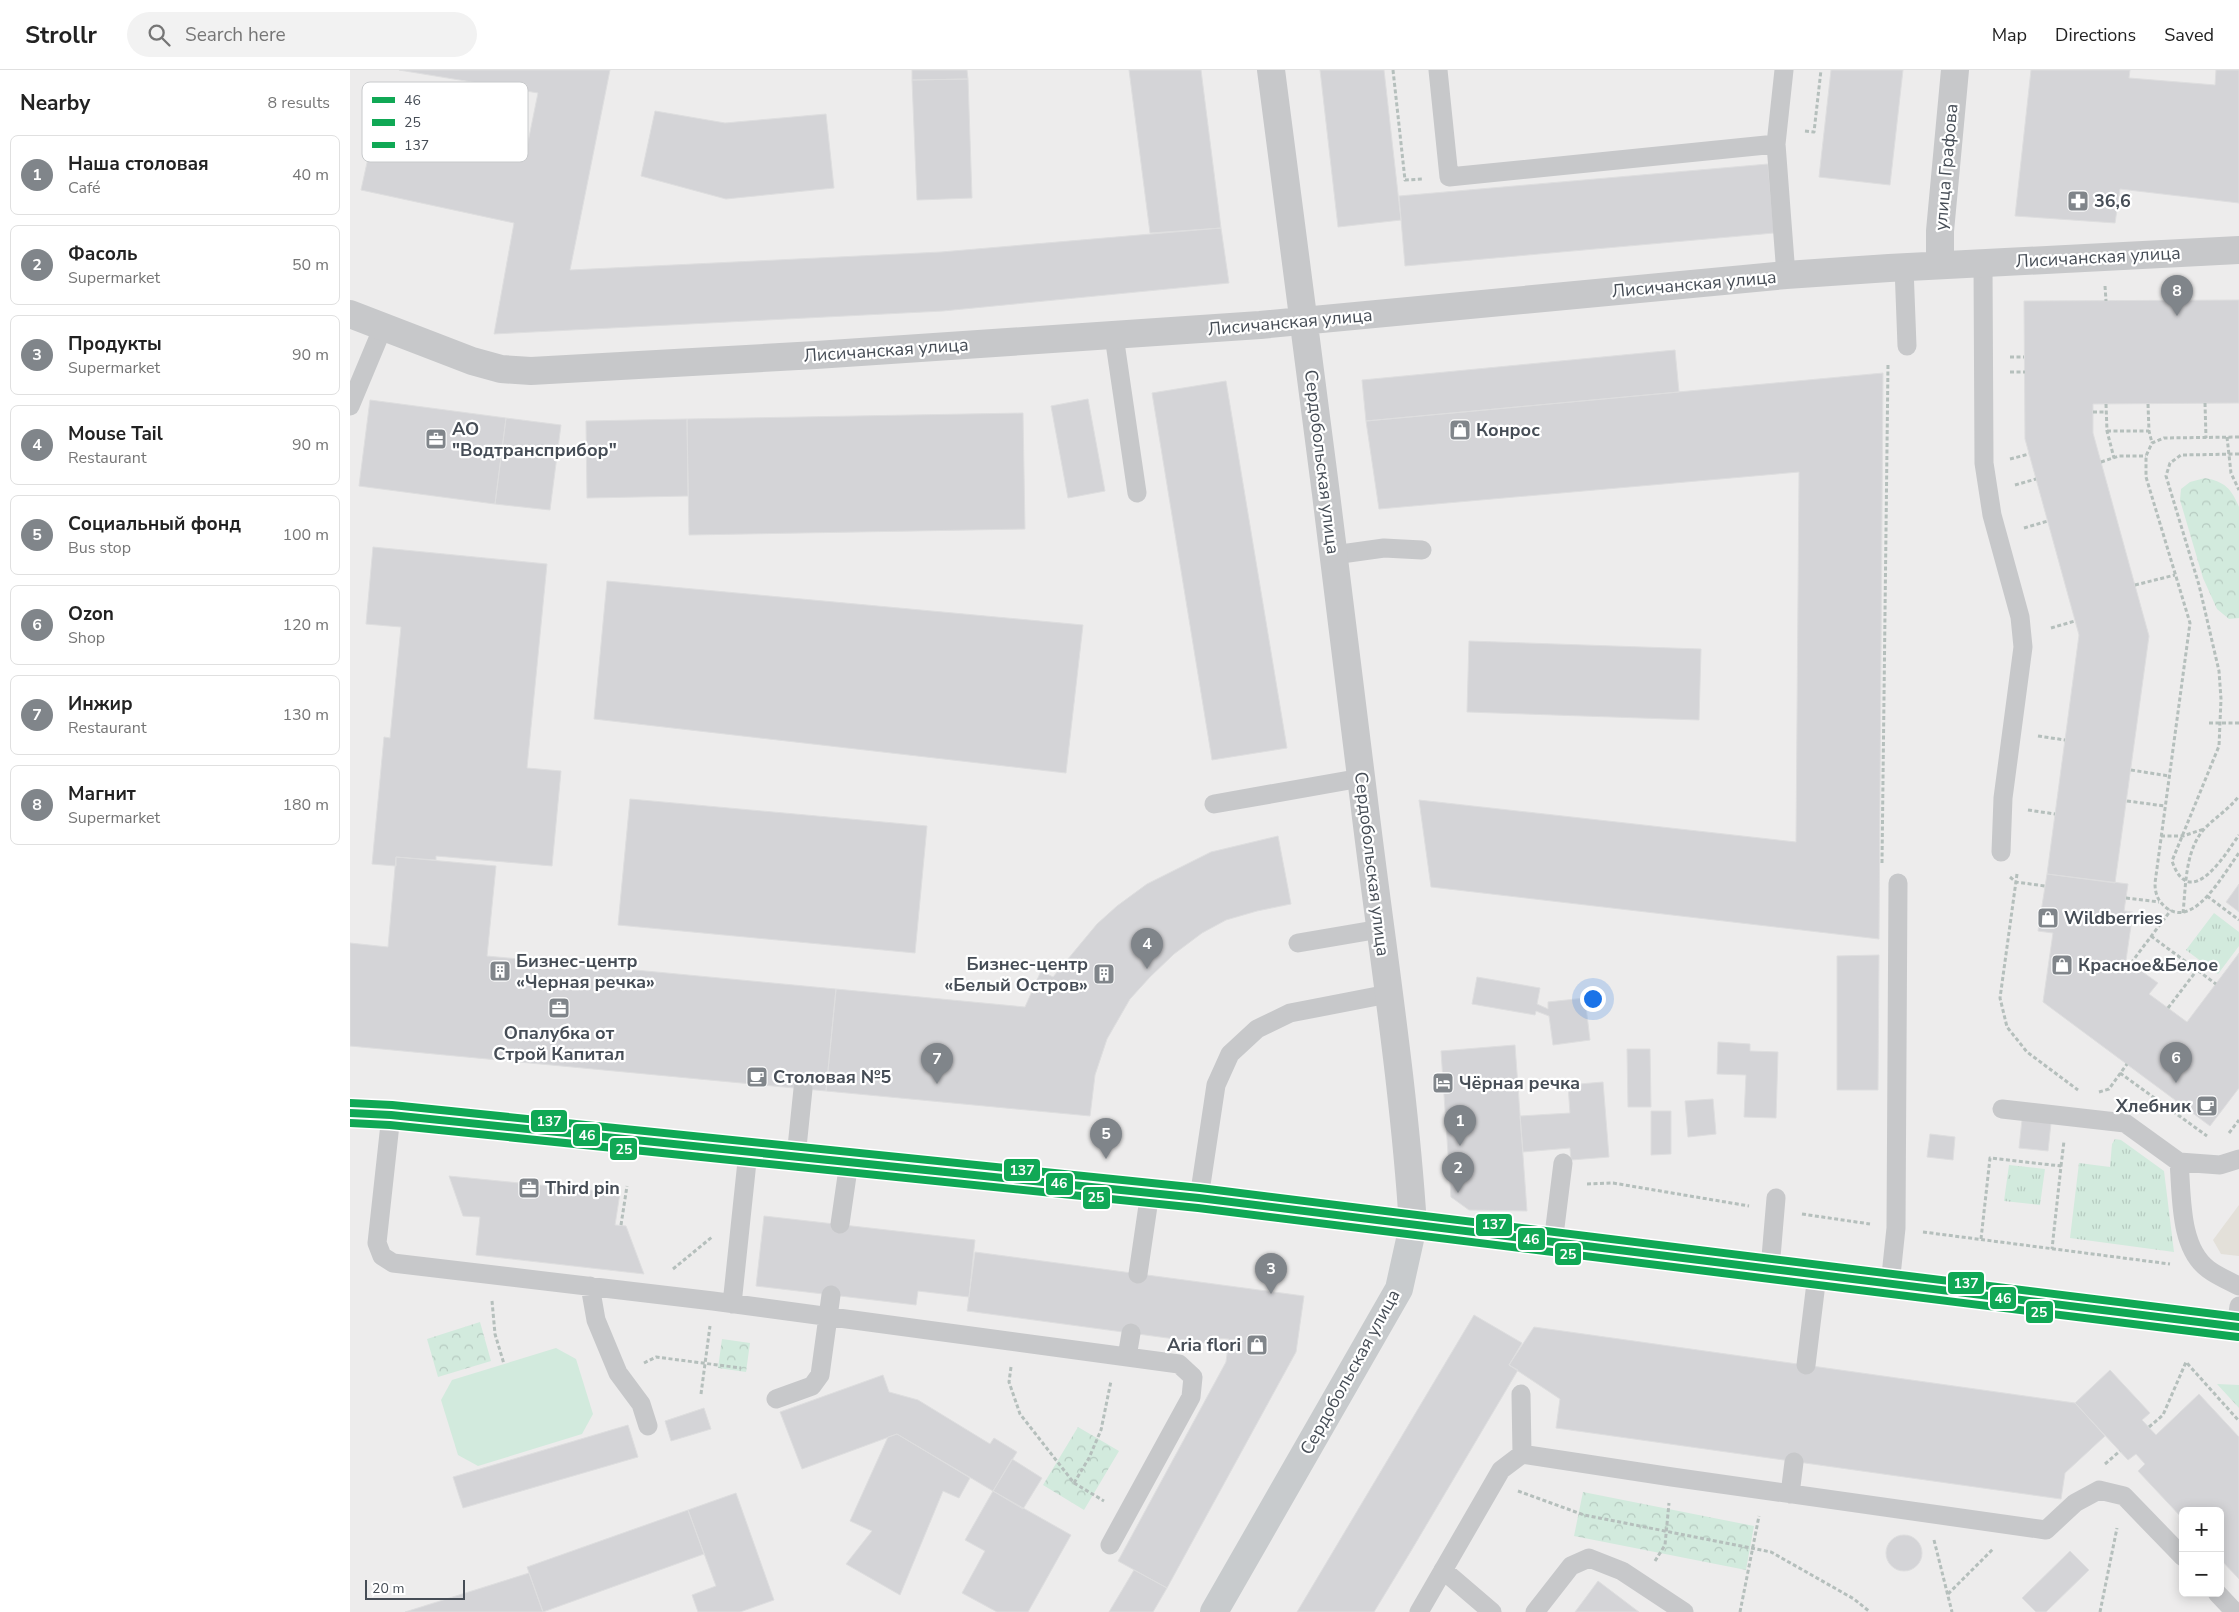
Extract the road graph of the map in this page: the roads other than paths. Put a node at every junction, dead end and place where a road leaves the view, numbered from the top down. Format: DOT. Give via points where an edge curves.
graph roads {
  1 [pos="1271,70"];
  2 [pos="1438,70"];
  3 [pos="1784,70"];
  4 [pos="1955,70"];
  5 [pos="1777,136"];
  6 [pos="2239,250"];
  7 [pos="1983,263"];
  8 [pos="1940,265"];
  9 [pos="1904,267"];
  10 [pos="1786,275"];
  11 [pos="350,314"];
  12 [pos="1305,322"];
  13 [pos="383,327"];
  14 [pos="1114,336"];
  15 [pos="1906,346"];
  16 [pos="350,406"];
  17 [pos="1137,493"];
  18 [pos="1422,550"];
  19 [pos="1334,555"];
  20 [pos="1361,778"];
  21 [pos="1214,804"];
  22 [pos="2001,852"];
  23 [pos="1898,883"];
  24 [pos="1380,929"];
  25 [pos="1298,943"];
  26 [pos="1388,994"];
  27 [pos="803,1089"];
  28 [pos="2002,1109"];
  29 [pos="350,1113"];
  30 [pos="391,1115"];
  31 [pos="748,1152"];
  32 [pos="796,1157"];
  33 [pos="2239,1159"];
  34 [pos="849,1162"];
  35 [pos="2179,1162"];
  36 [pos="1563,1163"];
  37 [pos="1150,1192"];
  38 [pos="1199,1198"];
  39 [pos="1775,1204"];
  40 [pos="840,1224"];
  41 [pos="1413,1226"];
  42 [pos="1553,1243"];
  43 [pos="1770,1269"];
  44 [pos="1138,1274"];
  45 [pos="1817,1275"];
  46 [pos="1890,1285"];
  47 [pos="590,1286"];
  48 [pos="2239,1286"];
  49 [pos="831,1295"];
  50 [pos="732,1304"];
  51 [pos="828,1316"];
  52 [pos="2238,1320"];
  53 [pos="1131,1334"];
  54 [pos="1122,1356"];
  55 [pos="1806,1365"];
  56 [pos="1522,1394"];
  57 [pos="776,1399"];
  58 [pos="648,1426"];
  59 [pos="1522,1454"];
  60 [pos="1794,1462"];
  61 [pos="1790,1494"];
  62 [pos="1110,1545"];
  63 [pos="2179,1553"];
  64 [pos="1442,1570"];
  65 [pos="2221,1597"];
  66 [pos="1214,1612"];
  67 [pos="1419,1612"];
  68 [pos="1492,1612"];
  69 [pos="1535,1612"];
  70 [pos="1684,1612"];
  71 [pos="2234,1612"];
  1 -- 12 [label="street, Сердобольская улица"];
  2 -- 5 [label="lane" via="1449,177"];
  3 -- 5 [label="lane"];
  4 -- 8 [label="street, улица Графова" via="1940,231"];
  5 -- 10 [label="lane"];
  6 -- 7 [label="street, Лисичанская улица"];
  7 -- 8 [label="street, Лисичанская улица"];
  7 -- 22 [label="lane" via="1984,463 1992,515 2020,617 2023,646 2003,798"];
  8 -- 9 [label="street, Лисичанская улица"];
  9 -- 10 [label="street, Лисичанская улица"];
  9 -- 15 [label="lane"];
  10 -- 12 [label="street, Лисичанская улица"];
  11 -- 13 [label="street, Лисичанская улица"];
  12 -- 14 [label="street, Лисичанская улица"];
  12 -- 19 [label="street, Сердобольская улица"];
  13 -- 14 [label="street, Лисичанская улица" via="472,361 501,369 531,371"];
  13 -- 16 [label="lane"];
  14 -- 17 [label="lane"];
  18 -- 19 [label="lane" via="1384,548"];
  19 -- 20 [label="street, Сердобольская улица"];
  20 -- 21 [label="lane"];
  20 -- 24 [label="street, Сердобольская улица"];
  23 -- 46 [label="lane" via="1896,1228"];
  24 -- 25 [label="lane"];
  24 -- 26 [label="street, Сердобольская улица"];
  26 -- 38 [label="lane" via="1290,1013 1257,1029 1230,1054 1216,1085"];
  26 -- 41 [label="street, Сердобольская улица"];
  27 -- 32 [label="lane"];
  28 -- 35 [label="lane" via="2125,1123"];
  29 -- 30 [label="main road"];
  30 -- 31 [label="main road"];
  30 -- 47 [label="lane" via="377,1243 382,1256 393,1263"];
  31 -- 32 [label="main road"];
  31 -- 50 [label="lane"];
  32 -- 34 [label="main road"];
  33 -- 35 [label="lane" via="2220,1165"];
  34 -- 37 [label="main road"];
  34 -- 40 [label="lane"];
  35 -- 48 [label="lane" via="2186,1232 2192,1253 2208,1269"];
  36 -- 42 [label="lane"];
  37 -- 38 [label="main road"];
  37 -- 44 [label="lane"];
  38 -- 41 [label="main road"];
  39 -- 43 [label="lane"];
  41 -- 42 [label="main road"];
  41 -- 66 [label="main road, Сердобольская улица" via="1399,1289"];
  42 -- 43 [label="main road"];
  43 -- 45 [label="main road"];
  45 -- 46 [label="main road"];
  45 -- 55 [label="lane"];
  46 -- 52 [label="main road"];
  47 -- 50 [label="lane"];
  47 -- 58 [label="lane" via="596,1320 618,1373 640,1404"];
  49 -- 51 [label="lane"];
  50 -- 51 [label="lane"];
  51 -- 54 [label="lane"];
  51 -- 57 [label="lane" via="820,1375 812,1386"];
  53 -- 54 [label="lane"];
  54 -- 62 [label="lane" via="1179,1364 1194,1377 1191,1397"];
  56 -- 59 [label="lane"];
  59 -- 61 [label="lane"];
  59 -- 64 [label="lane" via="1501,1470"];
  60 -- 61 [label="lane"];
  61 -- 63 [label="lane" via="2046,1530 2076,1503 2099,1490 2124,1496"];
  64 -- 67 [label="lane"];
  64 -- 68 [label="lane"];
  65 -- 71 [label="lane"];
  69 -- 70 [label="lane" via="1571,1566 1589,1558 1622,1571"];
}
